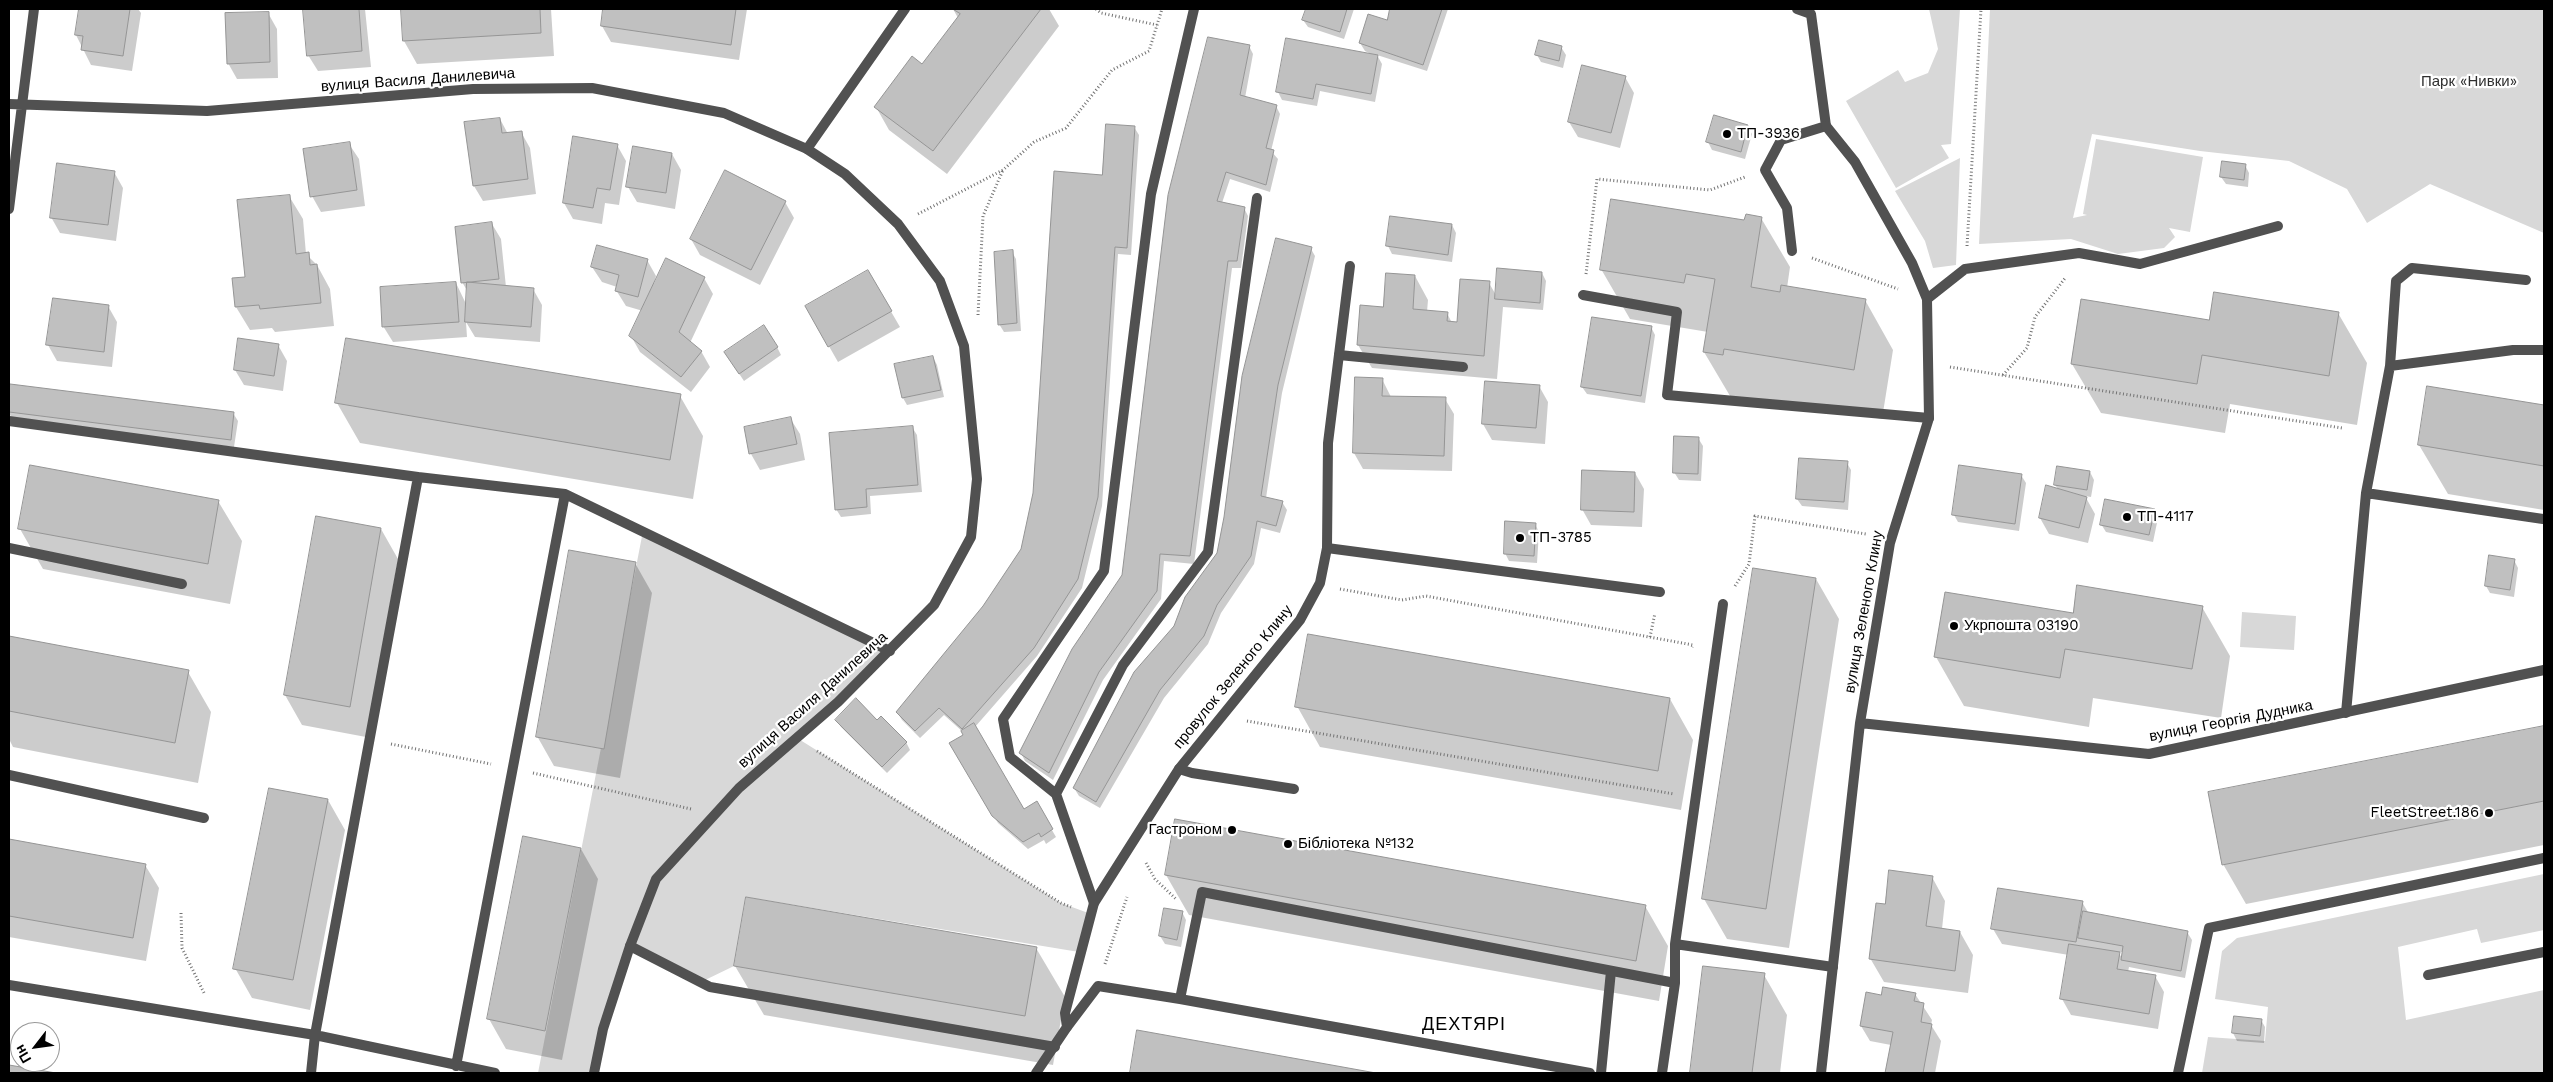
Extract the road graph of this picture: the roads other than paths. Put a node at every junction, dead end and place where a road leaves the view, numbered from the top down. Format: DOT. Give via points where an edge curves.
graph roads {
  1 [pos="34,9"];
  2 [pos="905,9"];
  3 [pos="1194,9"];
  4 [pos="1797,9"];
  5 [pos="9,104"];
  6 [pos="23,106"];
  7 [pos="1826,126"];
  8 [pos="806,149"];
  9 [pos="1257,198"];
  10 [pos="9,209"];
  11 [pos="2278,226"];
  12 [pos="1792,251"];
  13 [pos="1350,266"];
  14 [pos="2526,280"];
  15 [pos="1583,295"];
  16 [pos="1927,299"];
  17 [pos="2544,350"];
  18 [pos="1339,355"];
  19 [pos="2390,366"];
  20 [pos="1463,368"];
  21 [pos="1929,418"];
  22 [pos="9,421"];
  23 [pos="418,477"];
  24 [pos="2366,493"];
  25 [pos="565,494"];
  26 [pos="2543,519"];
  27 [pos="9,548"];
  28 [pos="1327,548"];
  29 [pos="182,584"];
  30 [pos="1660,592"];
  31 [pos="1723,604"];
  32 [pos="890,652"];
  33 [pos="2544,670"];
  34 [pos="2346,713"];
  35 [pos="1860,723"];
  36 [pos="1179,769"];
  37 [pos="9,775"];
  38 [pos="1294,789"];
  39 [pos="1056,794"];
  40 [pos="204,818"];
  41 [pos="2544,858"];
  42 [pos="1094,903"];
  43 [pos="1676,944"];
  44 [pos="630,946"];
  45 [pos="2544,952"];
  46 [pos="1833,967"];
  47 [pos="1611,971"];
  48 [pos="2428,976"];
  49 [pos="1675,983"];
  50 [pos="9,985"];
  51 [pos="1180,999"];
  52 [pos="1068,1028"];
  53 [pos="315,1035"];
  54 [pos="1054,1047"];
  55 [pos="456,1066"];
  56 [pos="311,1073"];
  57 [pos="495,1073"];
  58 [pos="594,1073"];
  59 [pos="1036,1073"];
  60 [pos="1590,1073"];
  61 [pos="1601,1073"];
  62 [pos="1662,1073"];
  63 [pos="1821,1073"];
  64 [pos="2178,1073"];
  1 -- 6 [label="street"];
  2 -- 8 [label="street"];
  3 -- 39 [label="street" via="1151,194 1104,571 1003,719 1010,757"];
  4 -- 7 [label="street" via="1811,14"];
  5 -- 6 [label="street, вулиця Василя Данилевича"];
  6 -- 8 [label="street, вулиця Василя Данилевича" via="207,111 473,89 592,88 724,113"];
  6 -- 10 [label="street"];
  7 -- 12 [label="street" via="1781,140 1764,170 1787,208"];
  7 -- 16 [label="street, вулиця Зеленого Клину" via="1855,162 1912,262"];
  8 -- 32 [label="street, вулиця Василя Данилевича" via="845,174 898,224 940,280 964,346 977,479 971,537 934,605"];
  9 -- 39 [label="street" via="1208,552 1122,664"];
  11 -- 16 [label="street" via="2140,264 2080,253 1966,270"];
  13 -- 18 [label="street, провулок Зеленого Клину"];
  14 -- 19 [label="street" via="2412,268 2396,282"];
  15 -- 21 [label="street" via="1677,312 1667,395"];
  16 -- 21 [label="street, вулиця Зеленого Клину"];
  17 -- 19 [label="street" via="2513,350"];
  18 -- 20 [label="street"];
  18 -- 28 [label="street, провулок Зеленого Клину" via="1328,443"];
  19 -- 24 [label="street"];
  21 -- 35 [label="street, вулиця Зеленого Клину" via="1890,543"];
  22 -- 23 [label="street"];
  23 -- 25 [label="street"];
  23 -- 53 [label="street"];
  24 -- 26 [label="street"];
  24 -- 34 [label="street"];
  25 -- 32 [label="street"];
  25 -- 55 [label="street"];
  27 -- 29 [label="street"];
  28 -- 30 [label="street"];
  28 -- 36 [label="street, провулок Зеленого Клину" via="1320,583 1300,620"];
  31 -- 43 [label="street"];
  32 -- 44 [label="street, вулиця Василя Данилевича" via="739,788 656,879"];
  33 -- 34 [label="street, вулиця Георгія Дудника"];
  34 -- 35 [label="street, вулиця Георгія Дудника" via="2149,754"];
  35 -- 46 [label="street, вулиця Зеленого Клину"];
  36 -- 38 [label="street"];
  36 -- 42 [label="street, провулок Зеленого Клину"];
  37 -- 40 [label="street"];
  39 -- 42 [label="street"];
  41 -- 64 [label="street" via="2209,928"];
  42 -- 52 [label="street, провулок Зеленого Клину" via="1065,1013"];
  43 -- 46 [label="street"];
  43 -- 49 [label="street"];
  44 -- 54 [label="street" via="710,987"];
  44 -- 58 [label="street, вулиця Василя Данилевича" via="603,1029"];
  45 -- 48 [label="street"];
  46 -- 63 [label="street, вулиця Зеленого Клину"];
  47 -- 49 [label="street"];
  47 -- 51 [label="street" via="1202,892"];
  47 -- 61 [label="street"];
  49 -- 62 [label="street"];
  50 -- 53 [label="street"];
  51 -- 52 [label="street" via="1098,986"];
  51 -- 60 [label="street"];
  52 -- 54 [label="street"];
  53 -- 55 [label="street"];
  53 -- 56 [label="street"];
  54 -- 59 [label="street"];
  55 -- 57 [label="street"];
}
